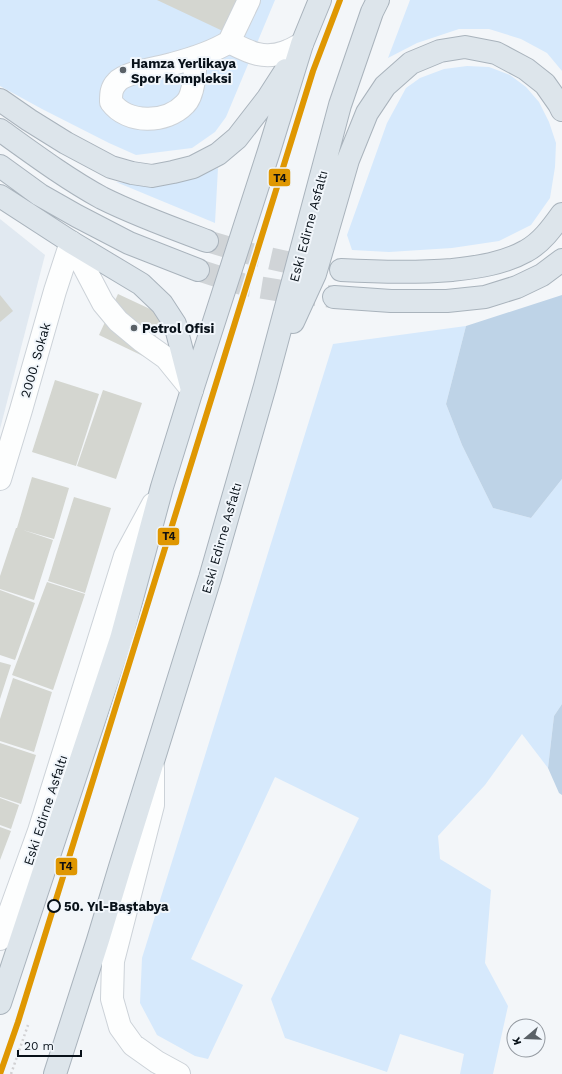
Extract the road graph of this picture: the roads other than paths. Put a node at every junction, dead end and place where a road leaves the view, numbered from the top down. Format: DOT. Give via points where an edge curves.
graph roads {
  1 [pos="249,0"];
  2 [pos="320,0"];
  3 [pos="378,0"];
  4 [pos="229,42"];
  5 [pos="302,44"];
  6 [pos="195,57"];
  7 [pos="0,100"];
  8 [pos="562,110"];
  9 [pos="0,130"];
  10 [pos="0,166"];
  11 [pos="0,196"];
  12 [pos="562,214"];
  13 [pos="207,241"];
  14 [pos="72,242"];
  15 [pos="562,260"];
  16 [pos="198,270"];
  17 [pos="341,270"];
  18 [pos="334,297"];
  19 [pos="265,386"];
  20 [pos="192,390"];
  21 [pos="0,479"];
  22 [pos="162,488"];
  23 [pos="153,759"];
  24 [pos="0,939"];
  25 [pos="0,1003"];
  26 [pos="55,1074"];
  27 [pos="179,1074"];
  1 -- 4 [label="street"];
  2 -- 5 [label="highway, Eski Edirne Asfaltı"];
  3 -- 19 [label="highway, Eski Edirne Asfaltı" via="340,105"];
  4 -- 5 [label="street" via="263,56 286,52"];
  4 -- 6 [label="street" via="216,50"];
  5 -- 7 [label="highway" via="268,98 237,138 218,154 193,167 174,172 152,176 111,167 29,120"];
  5 -- 20 [label="highway, Eski Edirne Asfaltı"];
  8 -- 19 [label="highway" via="545,84 526,69 496,53 465,48 440,51 411,63 385,86 366,113 348,160 315,274"];
  9 -- 13 [label="highway" via="62,174 102,197 153,221"];
  10 -- 16 [label="highway" via="40,195 77,216 129,243"];
  11 -- 14 [label="highway"];
  12 -- 17 [label="highway" via="547,235 527,251 508,260 476,267 434,271"];
  14 -- 20 [label="street" via="103,303 118,321 166,358"];
  14 -- 20 [label="highway" via="141,284 162,304 175,324"];
  14 -- 21 [label="street, 2000. Sokak" via="55,291"];
  15 -- 18 [label="highway" via="530,281 485,296 446,301"];
  19 -- 23 [label="highway, Eski Edirne Asfaltı" via="210,578"];
  20 -- 22 [label="highway, Eski Edirne Asfaltı"];
  22 -- 24 [label="street, Eski Edirne Asfaltı" via="126,556 39,831"];
  22 -- 25 [label="highway" via="121,639"];
  23 -- 26 [label="highway, Eski Edirne Asfaltı"];
  23 -- 27 [label="street" via="153,805 113,961 112,999 120,1027 133,1045 156,1062"];
}
